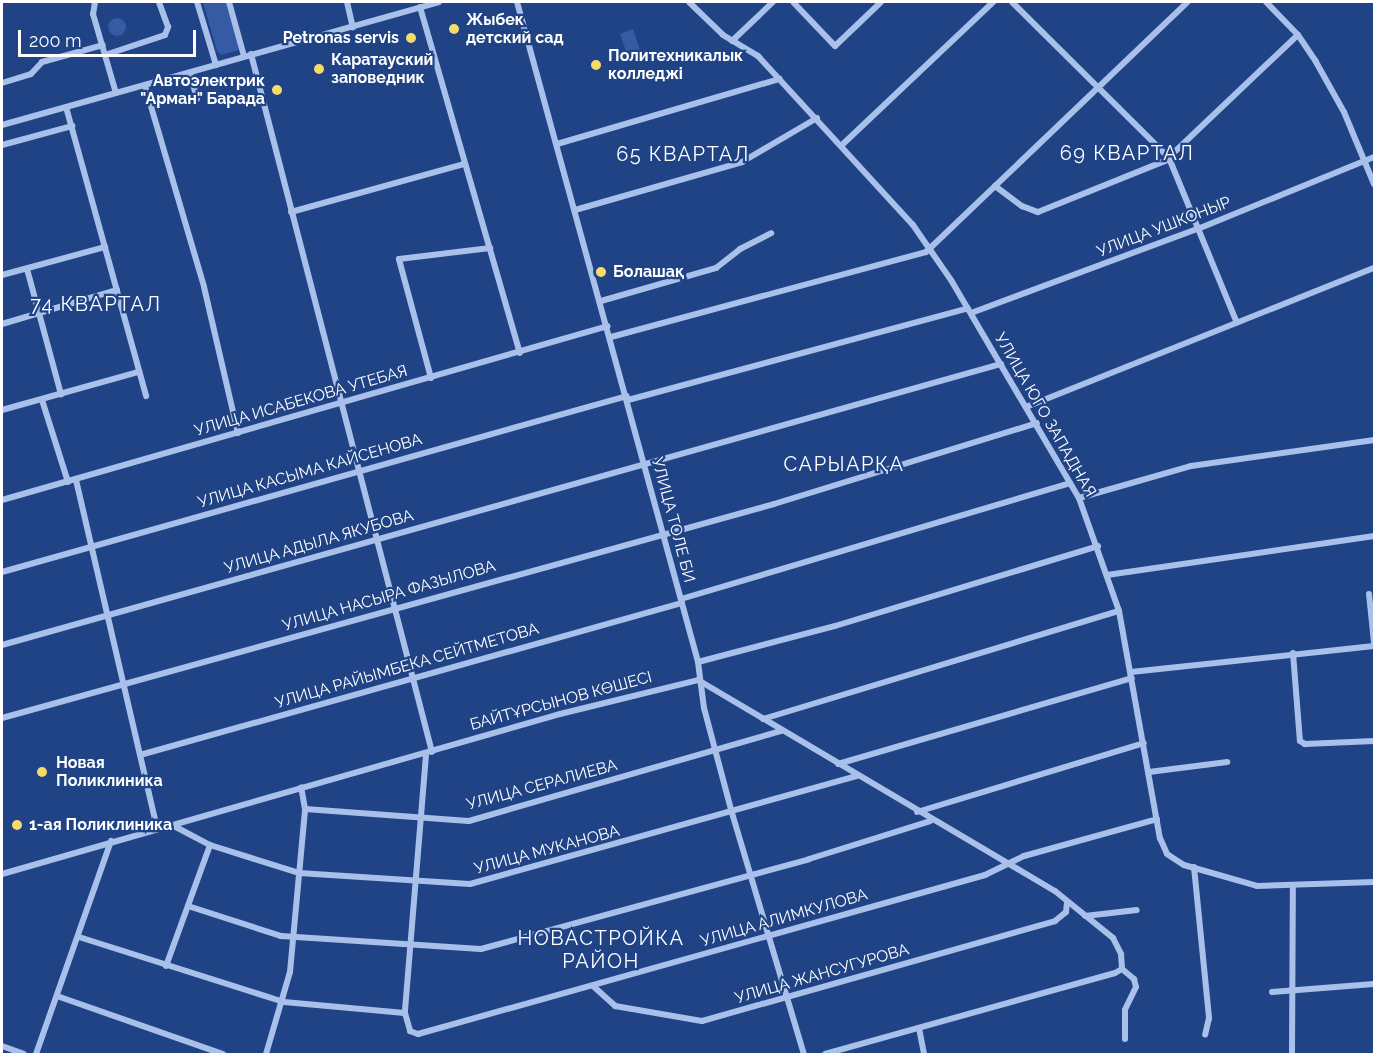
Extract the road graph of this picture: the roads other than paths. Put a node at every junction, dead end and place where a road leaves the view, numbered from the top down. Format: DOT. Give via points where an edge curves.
graph roads {
  1 [pos="95,2"];
  2 [pos="159,2"];
  3 [pos="197,2"];
  4 [pos="229,2"];
  5 [pos="347,2"];
  6 [pos="439,2"];
  7 [pos="517,2"];
  8 [pos="689,2"];
  9 [pos="772,2"];
  10 [pos="793,2"];
  11 [pos="881,2"];
  12 [pos="993,2"];
  13 [pos="1012,2"];
  14 [pos="1188,2"];
  15 [pos="1266,2"];
  16 [pos="420,7"];
  17 [pos="353,27"];
  18 [pos="1298,35"];
  19 [pos="732,41"];
  20 [pos="103,45"];
  21 [pos="105,55"];
  22 [pos="247,55"];
  23 [pos="216,65"];
  24 [pos="190,73"];
  25 [pos="780,79"];
  26 [pos="2,83"];
  27 [pos="145,86"];
  28 [pos="1099,87"];
  29 [pos="116,93"];
  30 [pos="197,99"];
  31 [pos="66,107"];
  32 [pos="817,118"];
  33 [pos="2,126"];
  34 [pos="72,126"];
  35 [pos="557,144"];
  36 [pos="843,144"];
  37 [pos="2,145"];
  38 [pos="1374,157"];
  39 [pos="1169,158"];
  40 [pos="1365,161"];
  41 [pos="464,164"];
  42 [pos="1374,184"];
  43 [pos="995,186"];
  44 [pos="575,210"];
  45 [pos="291,212"];
  46 [pos="1200,228"];
  47 [pos="771,233"];
  48 [pos="105,247"];
  49 [pos="490,248"];
  50 [pos="931,249"];
  51 [pos="1374,268"];
  52 [pos="27,269"];
  53 [pos="2,275"];
  54 [pos="117,290"];
  55 [pos="601,301"];
  56 [pos="969,310"];
  57 [pos="37,315"];
  58 [pos="1237,323"];
  59 [pos="2,324"];
  60 [pos="608,326"];
  61 [pos="611,337"];
  62 [pos="520,353"];
  63 [pos="1002,364"];
  64 [pos="138,372"];
  65 [pos="431,378"];
  66 [pos="61,394"];
  67 [pos="146,396"];
  68 [pos="627,398"];
  69 [pos="42,400"];
  70 [pos="341,404"];
  71 [pos="1026,407"];
  72 [pos="2,410"];
  73 [pos="1037,423"];
  74 [pos="238,433"];
  75 [pos="1374,440"];
  76 [pos="644,464"];
  77 [pos="359,471"];
  78 [pos="72,481"];
  79 [pos="1070,483"];
  80 [pos="1079,498"];
  81 [pos="2,500"];
  82 [pos="663,533"];
  83 [pos="1374,536"];
  84 [pos="376,540"];
  85 [pos="1098,546"];
  86 [pos="90,547"];
  87 [pos="2,572"];
  88 [pos="1107,574"];
  89 [pos="1369,594"];
  90 [pos="681,601"];
  91 [pos="394,609"];
  92 [pos="1119,611"];
  93 [pos="106,615"];
  94 [pos="1374,644"];
  95 [pos="2,645"];
  96 [pos="1293,653"];
  97 [pos="698,662"];
  98 [pos="1131,675"];
  99 [pos="414,678"];
  100 [pos="698,680"];
  101 [pos="122,685"];
  102 [pos="2,718"];
  103 [pos="763,719"];
  104 [pos="781,731"];
  105 [pos="1374,741"];
  106 [pos="1144,743"];
  107 [pos="716,751"];
  108 [pos="429,754"];
  109 [pos="140,755"];
  110 [pos="1227,762"];
  111 [pos="838,764"];
  112 [pos="1149,772"];
  113 [pos="857,776"];
  114 [pos="302,787"];
  115 [pos="305,809"];
  116 [pos="917,812"];
  117 [pos="732,813"];
  118 [pos="421,818"];
  119 [pos="1157,819"];
  120 [pos="930,821"];
  121 [pos="172,825"];
  122 [pos="157,829"];
  123 [pos="111,842"];
  124 [pos="210,845"];
  125 [pos="1007,863"];
  126 [pos="1194,867"];
  127 [pos="299,873"];
  128 [pos="2,874"];
  129 [pos="749,875"];
  130 [pos="416,882"];
  131 [pos="1374,882"];
  132 [pos="1293,886"];
  133 [pos="1067,903"];
  134 [pos="188,906"];
  135 [pos="1137,910"];
  136 [pos="1085,916"];
  137 [pos="768,936"];
  138 [pos="80,937"];
  139 [pos="293,937"];
  140 [pos="410,946"];
  141 [pos="166,966"];
  142 [pos="1122,969"];
  143 [pos="1374,984"];
  144 [pos="592,986"];
  145 [pos="1272,992"];
  146 [pos="1295,992"];
  147 [pos="57,996"];
  148 [pos="786,998"];
  149 [pos="284,1002"];
  150 [pos="405,1012"];
  151 [pos="919,1028"];
  152 [pos="1205,1035"];
  153 [pos="1125,1038"];
  154 [pos="924,1044"];
  155 [pos="2,1046"];
  156 [pos="24,1054"];
  157 [pos="36,1054"];
  158 [pos="223,1054"];
  159 [pos="266,1054"];
  160 [pos="804,1054"];
  161 [pos="825,1054"];
  162 [pos="924,1054"];
  163 [pos="931,1054"];
  164 [pos="1292,1054"];
  1 -- 20 [label="street" via="93,14"];
  2 -- 21 [label="street" via="168,27 165,35"];
  3 -- 23 [label="street"];
  4 -- 22 [label="street"];
  5 -- 17 [label="street"];
  6 -- 16 [label="street"];
  7 -- 35 [label="street, УЛИЦА ТОЛЕ БИ"];
  8 -- 19 [label="street, УЛИЦА ЮГО ЗАПАДНАЯ"];
  9 -- 19 [label="street"];
  10 -- 11 [label="street" via="835,46"];
  12 -- 36 [label="street"];
  13 -- 28 [label="street"];
  14 -- 28 [label="street"];
  15 -- 18 [label="street"];
  16 -- 17 [label="street"];
  16 -- 41 [label="street"];
  17 -- 22 [label="street"];
  18 -- 39 [label="street"];
  18 -- 40 [label="street" via="1344,112"];
  19 -- 25 [label="street, УЛИЦА ЮГО ЗАПАДНАЯ" via="758,56"];
  20 -- 21 [label="street"];
  20 -- 26 [label="street" via="42,62 31,74"];
  21 -- 29 [label="street"];
  22 -- 23 [label="street"];
  22 -- 45 [label="street"];
  23 -- 24 [label="street"];
  24 -- 27 [label="street"];
  24 -- 30 [label="street"];
  25 -- 32 [label="street, УЛИЦА ЮГО ЗАПАДНАЯ"];
  25 -- 35 [label="street"];
  27 -- 29 [label="street"];
  27 -- 74 [label="street" via="206,296"];
  28 -- 39 [label="street"];
  28 -- 43 [label="street"];
  29 -- 31 [label="street"];
  31 -- 33 [label="street"];
  31 -- 34 [label="street"];
  32 -- 36 [label="street, УЛИЦА ЮГО ЗАПАДНАЯ"];
  32 -- 44 [label="street" via="742,162"];
  34 -- 37 [label="street"];
  34 -- 48 [label="street"];
  35 -- 44 [label="street, УЛИЦА ТОЛЕ БИ"];
  36 -- 50 [label="street, УЛИЦА ЮГО ЗАПАДНАЯ"];
  38 -- 40 [label="street, УЛИЦА УШКОНЫР"];
  39 -- 43 [label="street" via="1038,212 1022,206"];
  39 -- 46 [label="street"];
  40 -- 42 [label="street"];
  40 -- 46 [label="street, УЛИЦА УШКОНЫР"];
  41 -- 45 [label="street"];
  41 -- 49 [label="street"];
  43 -- 50 [label="street"];
  44 -- 55 [label="street, УЛИЦА ТОЛЕ БИ"];
  45 -- 70 [label="street"];
  46 -- 56 [label="street, УЛИЦА УШКОНЫР"];
  46 -- 58 [label="street"];
  47 -- 55 [label="street" via="740,249 716,268"];
  48 -- 52 [label="street"];
  48 -- 54 [label="street"];
  49 -- 62 [label="street"];
  49 -- 65 [label="street" via="399,259"];
  50 -- 56 [label="street, УЛИЦА ЮГО ЗАПАДНАЯ"];
  50 -- 61 [label="street"];
  51 -- 58 [label="street"];
  52 -- 53 [label="street"];
  52 -- 57 [label="street"];
  54 -- 57 [label="street"];
  54 -- 64 [label="street"];
  55 -- 60 [label="street, УЛИЦА ТОЛЕ БИ"];
  56 -- 63 [label="street, УЛИЦА ЮГО ЗАПАДНАЯ"];
  56 -- 68 [label="street, УЛИЦА УШКОНЫР"];
  57 -- 59 [label="street"];
  57 -- 66 [label="street"];
  58 -- 71 [label="street"];
  60 -- 61 [label="street, УЛИЦА ТОЛЕ БИ"];
  60 -- 62 [label="street, УЛИЦА ИСАБЕКОВА УТЕБАЯ"];
  61 -- 68 [label="street, УЛИЦА ТОЛЕ БИ"];
  62 -- 65 [label="street, УЛИЦА ИСАБЕКОВА УТЕБАЯ"];
  63 -- 71 [label="street, УЛИЦА ЮГО ЗАПАДНАЯ"];
  63 -- 76 [label="street, УЛИЦА АДЫЛА ЯКУБОВА"];
  64 -- 66 [label="street"];
  64 -- 67 [label="street"];
  65 -- 70 [label="street, УЛИЦА ИСАБЕКОВА УТЕБАЯ"];
  66 -- 69 [label="street"];
  68 -- 76 [label="street, УЛИЦА ТОЛЕ БИ"];
  68 -- 77 [label="street, УЛИЦА КАСЫМА КАЙСЕНОВА"];
  69 -- 72 [label="street"];
  69 -- 78 [label="street"];
  70 -- 74 [label="street, УЛИЦА ИСАБЕКОВА УТЕБАЯ"];
  70 -- 77 [label="street"];
  71 -- 73 [label="street, УЛИЦА ЮГО ЗАПАДНАЯ"];
  73 -- 79 [label="street, УЛИЦА ЮГО ЗАПАДНАЯ"];
  73 -- 82 [label="street, УЛИЦА НАСЫРА ФАЗЫЛОВА" via="774,504"];
  74 -- 78 [label="street, УЛИЦА ИСАБЕКОВА УТЕБАЯ"];
  75 -- 80 [label="street" via="1191,466"];
  76 -- 82 [label="street, УЛИЦА ТОЛЕ БИ"];
  76 -- 84 [label="street, УЛИЦА АДЫЛА ЯКУБОВА"];
  77 -- 84 [label="street"];
  77 -- 86 [label="street, УЛИЦА КАСЫМА КАЙСЕНОВА"];
  78 -- 81 [label="street, УЛИЦА ИСАБЕКОВА УТЕБАЯ"];
  78 -- 86 [label="street"];
  79 -- 80 [label="street, УЛИЦА ЮГО ЗАПАДНАЯ"];
  79 -- 90 [label="street, УЛИЦА РАЙЫМБЕКА СЕЙТМЕТОВА"];
  80 -- 85 [label="street, УЛИЦА ЮГО ЗАПАДНАЯ"];
  82 -- 90 [label="street, УЛИЦА ТОЛЕ БИ"];
  82 -- 91 [label="street, УЛИЦА НАСЫРА ФАЗЫЛОВА"];
  83 -- 88 [label="street"];
  84 -- 91 [label="street"];
  84 -- 93 [label="street, УЛИЦА АДЫЛА ЯКУБОВА"];
  85 -- 88 [label="street, УЛИЦА ЮГО ЗАПАДНАЯ"];
  85 -- 97 [label="street" via="835,626"];
  86 -- 87 [label="street, УЛИЦА КАСЫМА КАЙСЕНОВА"];
  86 -- 93 [label="street"];
  88 -- 92 [label="street, УЛИЦА ЮГО ЗАПАДНАЯ"];
  89 -- 94 [label="street"];
  90 -- 97 [label="street, УЛИЦА ТОЛЕ БИ"];
  90 -- 99 [label="street, УЛИЦА РАЙЫМБЕКА СЕЙТМЕТОВА"];
  91 -- 99 [label="street"];
  91 -- 101 [label="street, УЛИЦА НАСЫРА ФАЗЫЛОВА"];
  92 -- 98 [label="street, УЛИЦА ЮГО ЗАПАДНАЯ"];
  92 -- 103 [label="street"];
  93 -- 95 [label="street, УЛИЦА АДЫЛА ЯКУБОВА"];
  93 -- 101 [label="street"];
  94 -- 96 [label="street"];
  96 -- 98 [label="street"];
  96 -- 105 [label="street" via="1300,741"];
  97 -- 100 [label="street, УЛИЦА ТОЛЕ БИ"];
  98 -- 106 [label="street, УЛИЦА ЮГО ЗАПАДНАЯ"];
  98 -- 111 [label="street"];
  99 -- 108 [label="street"];
  99 -- 109 [label="street, УЛИЦА РАЙЫМБЕКА СЕЙТМЕТОВА"];
  100 -- 103 [label="street"];
  100 -- 107 [label="street, УЛИЦА ТОЛЕ БИ"];
  100 -- 108 [label="street, БАЙТҰРСЫНОВ КӨШЕСІ" via="561,714"];
  101 -- 102 [label="street, УЛИЦА НАСЫРА ФАЗЫЛОВА"];
  101 -- 109 [label="street"];
  103 -- 104 [label="street"];
  104 -- 107 [label="street, УЛИЦА СЕРАЛИЕВА"];
  104 -- 111 [label="street"];
  106 -- 112 [label="street, УЛИЦА ЮГО ЗАПАДНАЯ"];
  106 -- 116 [label="street"];
  107 -- 117 [label="street, УЛИЦА ТОЛЕ БИ"];
  107 -- 118 [label="street, УЛИЦА СЕРАЛИЕВА" via="469,821"];
  108 -- 114 [label="street, БАЙТҰРСЫНОВ КӨШЕСІ"];
  108 -- 118 [label="street"];
  109 -- 122 [label="street"];
  110 -- 112 [label="street"];
  111 -- 113 [label="street"];
  112 -- 119 [label="street, УЛИЦА ЮГО ЗАПАДНАЯ"];
  113 -- 116 [label="street"];
  113 -- 117 [label="street, УЛИЦА МУКАНОВА"];
  114 -- 115 [label="street"];
  114 -- 121 [label="street, БАЙТҰРСЫНОВ КӨШЕСІ"];
  115 -- 118 [label="street, УЛИЦА СЕРАЛИЕВА"];
  115 -- 127 [label="street"];
  116 -- 120 [label="street"];
  117 -- 129 [label="street, УЛИЦА ТОЛЕ БИ"];
  117 -- 130 [label="street, УЛИЦА МУКАНОВА" via="482,882"];
  118 -- 130 [label="street"];
  119 -- 125 [label="street, УЛИЦА АЛИМКУЛОВА"];
  119 -- 126 [label="street, УЛИЦА ЮГО ЗАПАДНАЯ" via="1167,854"];
  120 -- 125 [label="street"];
  120 -- 129 [label="street"];
  121 -- 122 [label="street, БАЙТҰРСЫНОВ КӨШЕСІ"];
  121 -- 124 [label="street, УЛИЦА МУКАНОВА"];
  122 -- 123 [label="street, БАЙТҰРСЫНОВ КӨШЕСІ"];
  123 -- 128 [label="street, БАЙТҰРСЫНОВ КӨШЕСІ"];
  123 -- 138 [label="street"];
  124 -- 127 [label="street, УЛИЦА МУКАНОВА"];
  124 -- 134 [label="street"];
  125 -- 133 [label="street" via="1055,891"];
  125 -- 137 [label="street, УЛИЦА АЛИМКУЛОВА" via="985,876"];
  126 -- 132 [label="street, УЛИЦА ЮГО ЗАПАДНАЯ" via="1246,884"];
  126 -- 152 [label="street" via="1209,1018"];
  127 -- 130 [label="street, УЛИЦА МУКАНОВА"];
  127 -- 139 [label="street"];
  129 -- 137 [label="street, УЛИЦА ТОЛЕ БИ"];
  129 -- 140 [label="street" via="502,945 468,950"];
  130 -- 140 [label="street"];
  131 -- 132 [label="street, УЛИЦА ЮГО ЗАПАДНАЯ"];
  132 -- 146 [label="street"];
  133 -- 136 [label="street"];
  133 -- 148 [label="street, УЛИЦА ЖАНСУГУРОВА" via="1062,918"];
  134 -- 139 [label="street"];
  134 -- 141 [label="street"];
  135 -- 136 [label="street"];
  136 -- 142 [label="street" via="1113,938 1121,954"];
  137 -- 144 [label="street, УЛИЦА АЛИМКУЛОВА"];
  137 -- 148 [label="street, УЛИЦА ТОЛЕ БИ"];
  138 -- 141 [label="street"];
  138 -- 147 [label="street"];
  139 -- 140 [label="street"];
  139 -- 149 [label="street"];
  140 -- 150 [label="street"];
  141 -- 149 [label="street"];
  142 -- 151 [label="street"];
  142 -- 153 [label="street" via="1134,979 1136,987 1125,1010"];
  143 -- 146 [label="street"];
  144 -- 148 [label="street, УЛИЦА ЖАНСУГУРОВА" via="615,1006 695,1021"];
  144 -- 150 [label="street, УЛИЦА АЛИМКУЛОВА" via="418,1034 410,1031"];
  145 -- 146 [label="street"];
  146 -- 164 [label="street"];
  147 -- 157 [label="street"];
  147 -- 158 [label="street"];
  148 -- 160 [label="street, УЛИЦА ТОЛЕ БИ"];
  149 -- 150 [label="street"];
  149 -- 159 [label="street"];
  151 -- 154 [label="street"];
  151 -- 161 [label="street"];
  154 -- 162 [label="street"];
  154 -- 163 [label="street"];
  155 -- 156 [label="street"];
}
